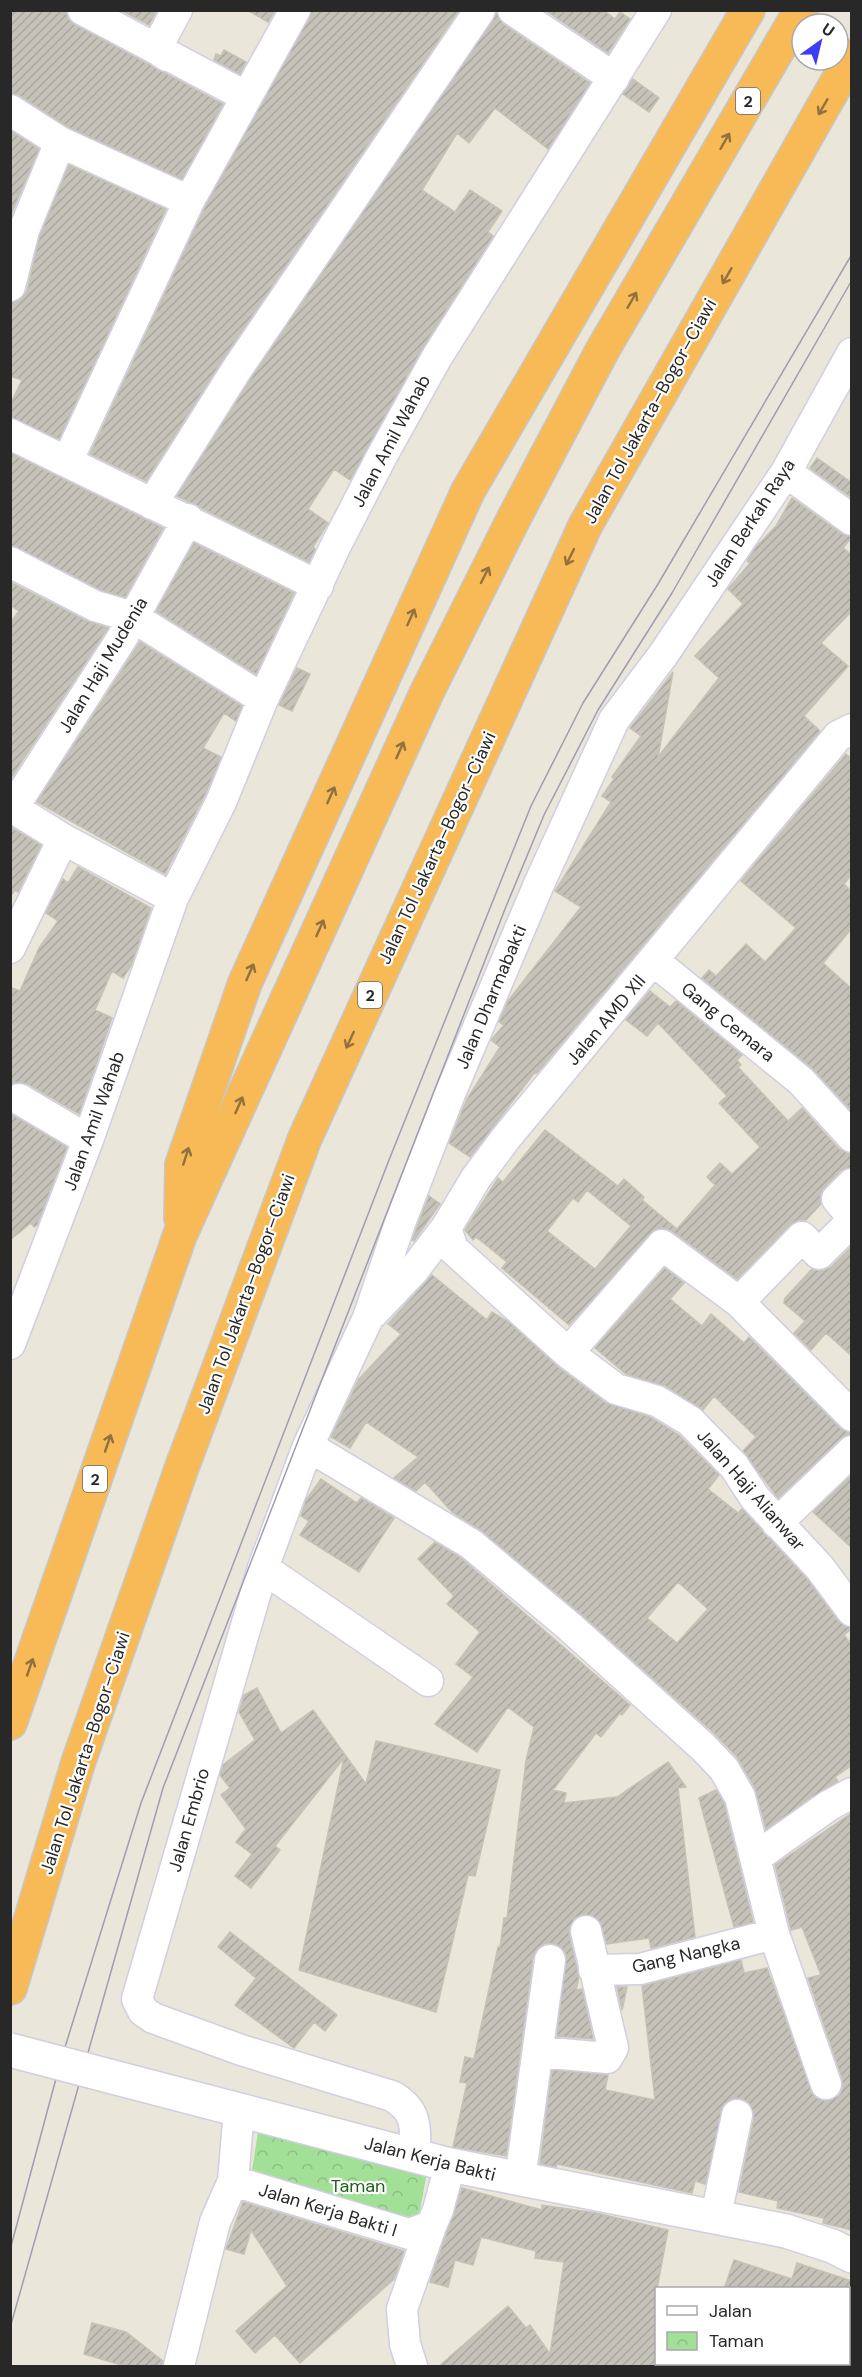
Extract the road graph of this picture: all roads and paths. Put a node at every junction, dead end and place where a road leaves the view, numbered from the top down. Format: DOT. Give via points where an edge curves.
graph roads {
  1 [pos="83,10"];
  2 [pos="177,10"];
  3 [pos="295,10"];
  4 [pos="480,10"];
  5 [pos="513,10"];
  6 [pos="656,10"];
  7 [pos="748,10"];
  8 [pos="801,10"];
  9 [pos="167,56"];
  10 [pos="852,56"];
  11 [pos="614,78"];
  12 [pos="247,97"];
  13 [pos="10,110"];
  14 [pos="60,142"];
  15 [pos="189,201"];
  16 [pos="10,286"];
  17 [pos="852,353"];
  18 [pos="10,434"];
  19 [pos="67,462"];
  20 [pos="786,472"];
  21 [pos="152,504"];
  22 [pos="188,519"];
  23 [pos="852,520"];
  24 [pos="10,562"];
  25 [pos="318,586"];
  26 [pos="134,617"];
  27 [pos="637,687"];
  28 [pos="262,699"];
  29 [pos="852,729"];
  30 [pos="12,807"];
  31 [pos="63,839"];
  32 [pos="173,898"];
  33 [pos="10,948"];
  34 [pos="654,961"];
  35 [pos="19,1099"];
  36 [pos="852,1137"];
  37 [pos="88,1140"];
  38 [pos="852,1184"];
  39 [pos="852,1219"];
  40 [pos="446,1228"];
  41 [pos="180,1235"];
  42 [pos="739,1302"];
  43 [pos="368,1318"];
  44 [pos="10,1344"];
  45 [pos="568,1353"];
  46 [pos="852,1416"];
  47 [pos="308,1446"];
  48 [pos="852,1451"];
  49 [pos="777,1523"];
  50 [pos="263,1568"];
  51 [pos="852,1611"];
  52 [pos="428,1680"];
  53 [pos="10,1723"];
  54 [pos="852,1793"];
  55 [pos="755,1858"];
  56 [pos="586,1930"];
  57 [pos="774,1934"];
  58 [pos="550,1960"];
  59 [pos="594,1970"];
  60 [pos="10,1988"];
  61 [pos="10,2050"];
  62 [pos="538,2052"];
  63 [pos="826,2084"];
  64 [pos="239,2110"];
  65 [pos="736,2115"];
  66 [pos="415,2156"];
  67 [pos="450,2165"];
  68 [pos="520,2180"];
  69 [pos="233,2181"];
  70 [pos="716,2216"];
  71 [pos="431,2226"];
  72 [pos="852,2256"];
  73 [pos="178,2367"];
  74 [pos="412,2367"];
  1 -- 9 [label="street"];
  2 -- 9 [label="street" via="158,45"];
  3 -- 12 [label="street"];
  4 -- 21 [label="street" via="237,369"];
  5 -- 11 [label="street"];
  6 -- 11 [label="street, Jalan Amil Wahab"];
  41 -- 7 [label="highway, one-way" via="182,1165 245,983 468,491"];
  41 -- 8 [label="highway, 2, one-way" via="427,692 514,518 602,351"];
  9 -- 12 [label="street"];
  10 -- 60 [label="highway, Jalan Tol Jakarta–Bogor–Ciawi / 2, one-way" via="585,526 305,1138 182,1467 78,1763"];
  11 -- 25 [label="street, Jalan Amil Wahab" via="437,357 383,454"];
  12 -- 15 [label="street"];
  13 -- 14 [label="street"];
  14 -- 15 [label="street"];
  14 -- 16 [label="street" via="24,230"];
  15 -- 19 [label="street"];
  17 -- 20 [label="street, Jalan Berkah Raya"];
  18 -- 19 [label="street"];
  19 -- 21 [label="street"];
  20 -- 23 [label="street"];
  20 -- 27 [label="street, Jalan Berkah Raya" via="663,655"];
  21 -- 22 [label="street"];
  22 -- 25 [label="street"];
  22 -- 26 [label="street, Jalan Haji Mudenia"];
  24 -- 26 [label="street" via="95,606"];
  25 -- 28 [label="street, Jalan Amil Wahab"];
  26 -- 28 [label="street"];
  26 -- 30 [label="street, Jalan Haji Mudenia"];
  27 -- 43 [label="street, Jalan Dharmabakti" via="614,720 492,992 408,1202"];
  28 -- 32 [label="street, Jalan Amil Wahab" via="221,802"];
  29 -- 34 [label="street, Jalan AMD XII" via="838,736"];
  30 -- 31 [label="street"];
  31 -- 32 [label="street"];
  31 -- 33 [label="street"];
  32 -- 37 [label="street, Jalan Amil Wahab"];
  34 -- 36 [label="street, Gang Cemara" via="801,1082"];
  34 -- 40 [label="street, Jalan AMD XII" via="506,1138"];
  35 -- 37 [label="street"];
  37 -- 44 [label="street, Jalan Amil Wahab"];
  38 -- 39 [label="street" via="837,1199"];
  39 -- 42 [label="street" via="819,1254 802,1237"];
  40 -- 43 [label="street, Jalan AMD XII" via="413,1271"];
  40 -- 45 [label="street, Jalan Haji Alianwar" via="453,1249"];
  53 -- 41 [label="highway, 2, one-way"];
  42 -- 45 [label="street" via="662,1245"];
  42 -- 46 [label="street"];
  43 -- 47 [label="street, Jalan Embrio"];
  45 -- 49 [label="street, Jalan Haji Alianwar" via="616,1389 657,1401 690,1421 734,1466"];
  47 -- 50 [label="street, Jalan Embrio"];
  47 -- 55 [label="street" via="471,1544 703,1747 724,1769 740,1797"];
  48 -- 49 [label="street"];
  49 -- 51 [label="street, Jalan Haji Alianwar" via="820,1568"];
  50 -- 52 [label="street"];
  50 -- 66 [label="street, Jalan Embrio" via="137,1999 143,2011 153,2018 392,2096 407,2105 413,2117"];
  54 -- 55 [label="street"];
  55 -- 57 [label="street"];
  56 -- 59 [label="street"];
  57 -- 59 [label="street, Gang Nangka" via="640,1969"];
  57 -- 63 [label="street"];
  58 -- 62 [label="street"];
  59 -- 62 [label="street" via="613,2048 611,2054 607,2058"];
  61 -- 64 [label="street, Jalan Kerja Bakti, bridge"];
  62 -- 68 [label="street"];
  64 -- 66 [label="street, Jalan Kerja Bakti"];
  64 -- 69 [label="street"];
  65 -- 70 [label="street"];
  66 -- 67 [label="street, Jalan Kerja Bakti"];
  67 -- 68 [label="street, Jalan Kerja Bakti"];
  67 -- 71 [label="street"];
  68 -- 70 [label="street, Jalan Kerja Bakti"];
  69 -- 71 [label="street, Jalan Kerja Bakti I" via="405,2234"];
  69 -- 73 [label="street" via="215,2222"];
  70 -- 72 [label="street, Jalan Kerja Bakti" via="786,2231"];
  71 -- 74 [label="street" via="402,2309"];
}
